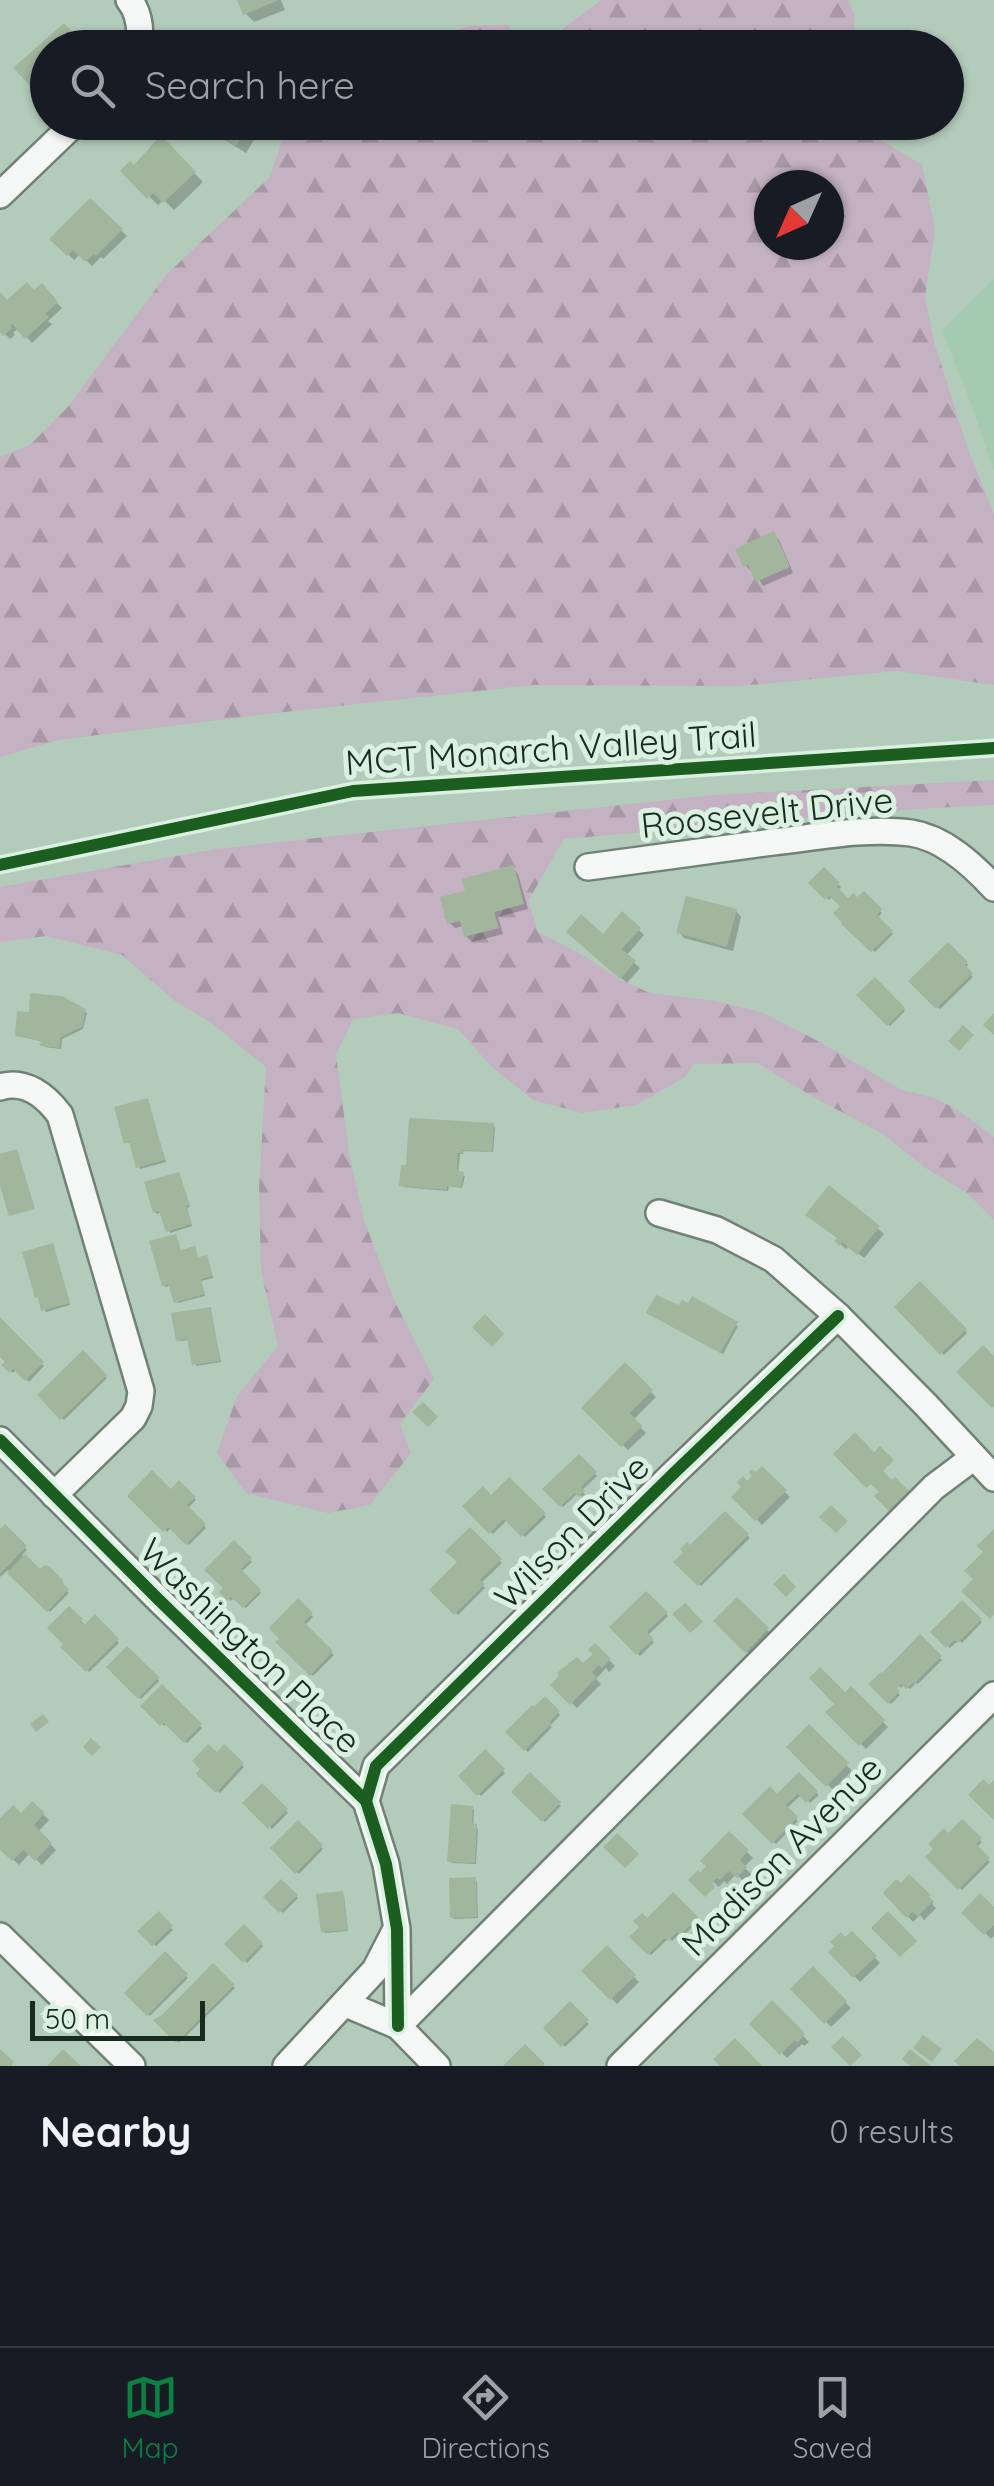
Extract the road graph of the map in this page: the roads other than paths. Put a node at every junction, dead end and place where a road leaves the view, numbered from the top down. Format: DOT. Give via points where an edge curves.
graph roads {
  1 [pos="129,0"];
  2 [pos="140,30"];
  3 [pos="58,140"];
  4 [pos="0,196"];
  5 [pos="588,866"];
  6 [pos="994,888"];
  7 [pos="0,1087"];
  8 [pos="659,1213"];
  9 [pos="838,1316"];
  10 [pos="0,1440"];
  11 [pos="974,1457"];
  12 [pos="994,1478"];
  13 [pos="54,1495"];
  14 [pos="994,1695"];
  15 [pos="366,1801"];
  16 [pos="396,1929"];
  17 [pos="0,1936"];
  18 [pos="346,2004"];
  19 [pos="398,2026"];
  20 [pos="132,2066"];
  21 [pos="286,2066"];
  22 [pos="438,2066"];
  23 [pos="620,2066"];
  1 -- 2 [label="street"];
  3 -- 4 [label="street"];
  5 -- 6 [label="street, Roosevelt Drive" via="812,837 914,834 954,851"];
  7 -- 13 [label="street" via="29,1088 60,1115 141,1391 133,1418"];
  8 -- 9 [label="street" via="717,1230 774,1259"];
  9 -- 11 [label="street"];
  9 -- 15 [label="street, Wilson Drive" via="376,1766"];
  10 -- 13 [label="street, Washington Place"];
  11 -- 12 [label="street"];
  11 -- 19 [label="street" via="934,1487"];
  13 -- 15 [label="street, Washington Place"];
  14 -- 23 [label="street, Madison Avenue"];
  15 -- 16 [label="street, Washington Place" via="386,1864"];
  16 -- 18 [label="street" via="376,1970"];
  16 -- 19 [label="street, Washington Place"];
  17 -- 20 [label="street"];
  18 -- 19 [label="street"];
  18 -- 21 [label="street"];
  19 -- 22 [label="street"];
}
